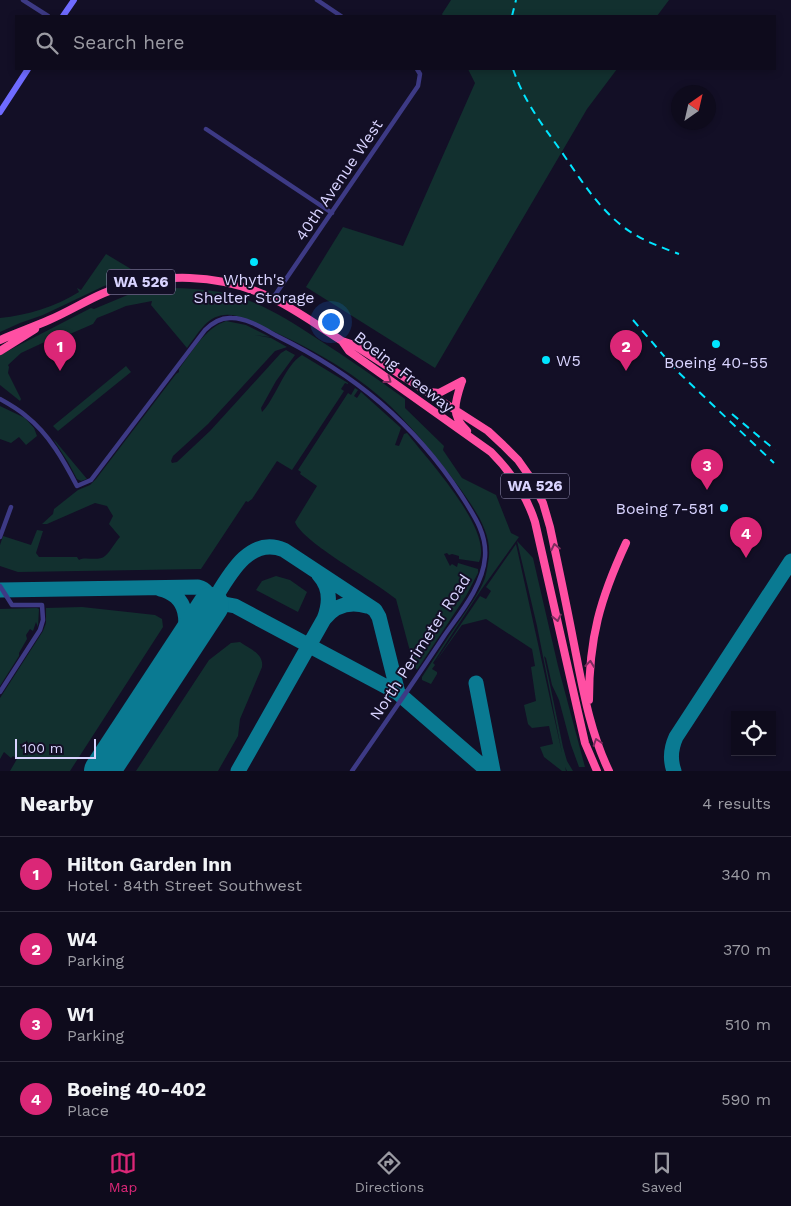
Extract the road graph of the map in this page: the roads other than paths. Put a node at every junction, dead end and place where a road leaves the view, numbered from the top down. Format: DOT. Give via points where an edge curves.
graph roads {
  1 [pos="23,0"];
  2 [pos="74,0"];
  3 [pos="317,0"];
  4 [pos="46,15"];
  5 [pos="64,15"];
  6 [pos="340,15"];
  7 [pos="27,70"];
  8 [pos="418,70"];
  9 [pos="0,112"];
  10 [pos="206,129"];
  11 [pos="332,213"];
  12 [pos="273,298"];
  13 [pos="49,320"];
  14 [pos="0,340"];
  15 [pos="342,341"];
  16 [pos="0,351"];
  17 [pos="425,390"];
  18 [pos="0,399"];
  19 [pos="455,409"];
  20 [pos="491,452"];
  21 [pos="11,507"];
  22 [pos="0,537"];
  23 [pos="626,542"];
  24 [pos="0,586"];
  25 [pos="0,692"];
  26 [pos="589,712"];
  27 [pos="352,771"];
  28 [pos="597,771"];
  29 [pos="609,771"];
  1 -- 4 [label="street"];
  2 -- 5 [label="street"];
  3 -- 6 [label="street"];
  7 -- 9 [label="street"];
  8 -- 11 [label="street, 40th Avenue West" via="418,86"];
  10 -- 11 [label="street"];
  11 -- 12 [label="street, 40th Avenue West"];
  12 -- 13 [label="highway, WA 526" via="215,280 194,277 151,280 104,293"];
  12 -- 15 [label="highway, WA 526"];
  13 -- 14 [label="highway, WA 526"];
  13 -- 16 [label="highway, WA 526"];
  15 -- 17 [label="highway, Boeing Freeway / WA 526" via="354,345"];
  15 -- 20 [label="highway, Boeing Freeway / WA 526, one-way" via="349,351"];
  17 -- 19 [label="highway, Boeing Freeway / WA 526"];
  17 -- 19 [label="highway" via="435,394 462,381"];
  18 -- 27 [label="street, North Perimeter Road" via="36,425 65,463 77,486 91,480 205,330 218,320 234,318 257,326 329,364 382,403 407,427 433,456 474,516 484,539 486,557 472,594"];
  19 -- 20 [label="highway" via="460,424"];
  26 -- 19 [label="highway, Boeing Freeway / WA 526, one-way" via="543,503 530,477 504,444"];
  20 -- 28 [label="highway, Boeing Freeway / WA 526, one-way" via="514,478 529,505 585,743"];
  21 -- 22 [label="street"];
  26 -- 23 [label="highway, one-way" via="589,668 594,634 604,595"];
  24 -- 25 [label="street" via="12,605 42,605 43,618 40,630"];
  29 -- 26 [label="highway, Boeing Freeway / WA 526, one-way" via="600,753"];
}
